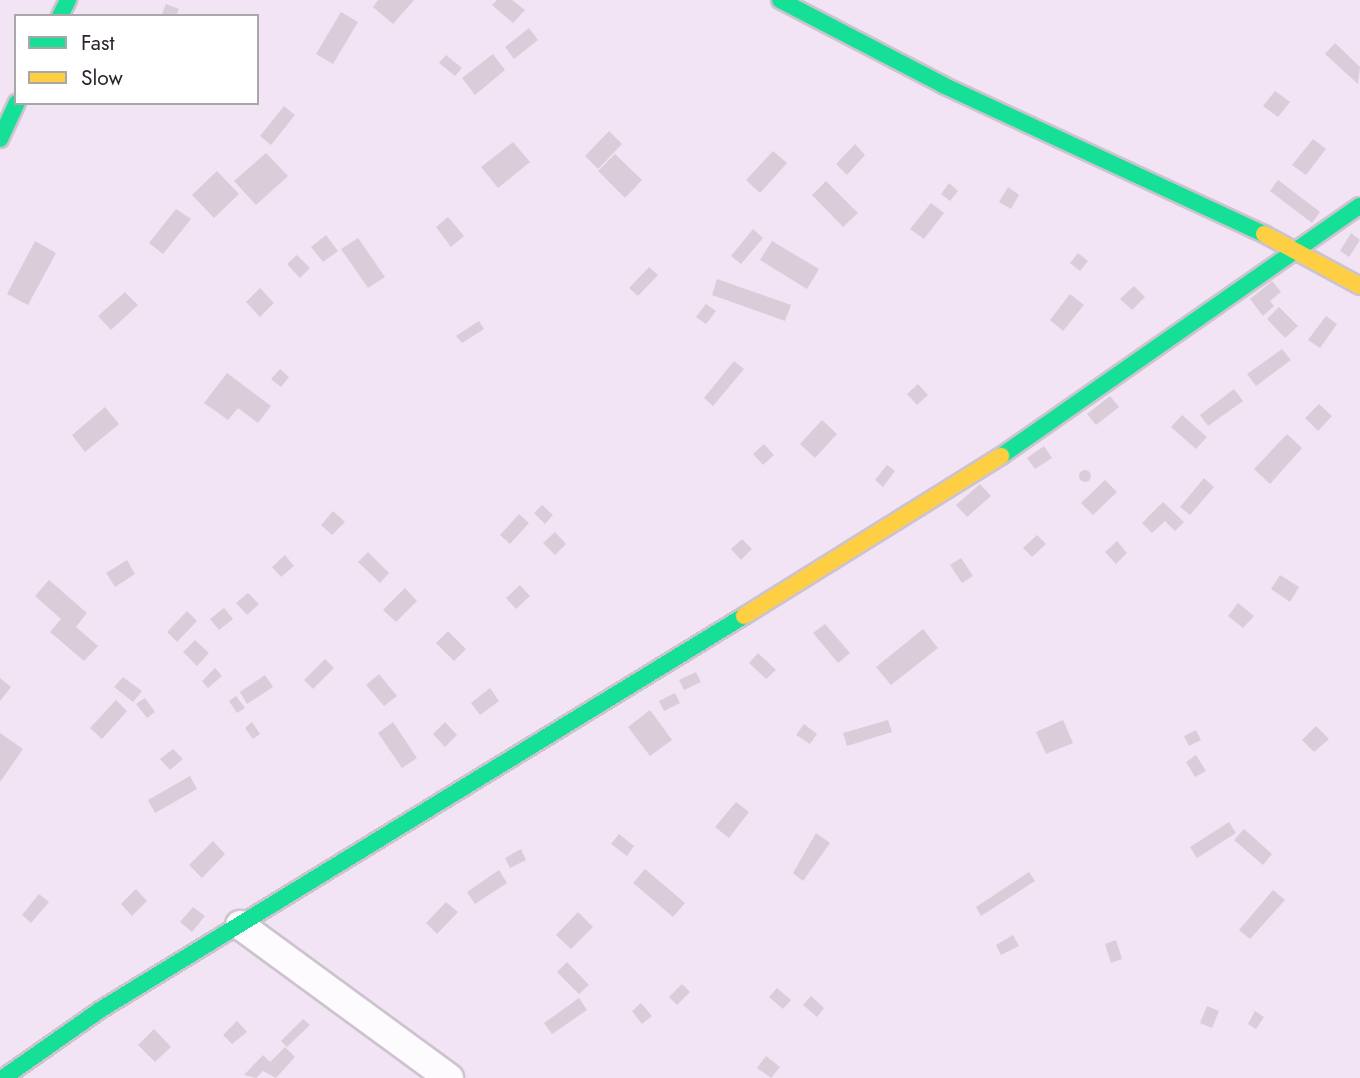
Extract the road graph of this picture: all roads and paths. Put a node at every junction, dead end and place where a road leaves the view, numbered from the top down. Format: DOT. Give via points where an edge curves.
graph roads {
  1 [pos="780,0"];
  2 [pos="16,105"];
  3 [pos="0,139"];
  4 [pos="1360,206"];
  5 [pos="1296,249"];
  6 [pos="1360,286"];
  7 [pos="240,925"];
  8 [pos="3,1078"];
  9 [pos="449,1078"];
  1 -- 5 [label="street" via="943,85"];
  2 -- 3 [label="street"];
  4 -- 5 [label="street"];
  5 -- 6 [label="street"];
  5 -- 7 [label="street" via="961,484"];
  7 -- 8 [label="street" via="100,1010"];
  7 -- 9 [label="street"];
}
